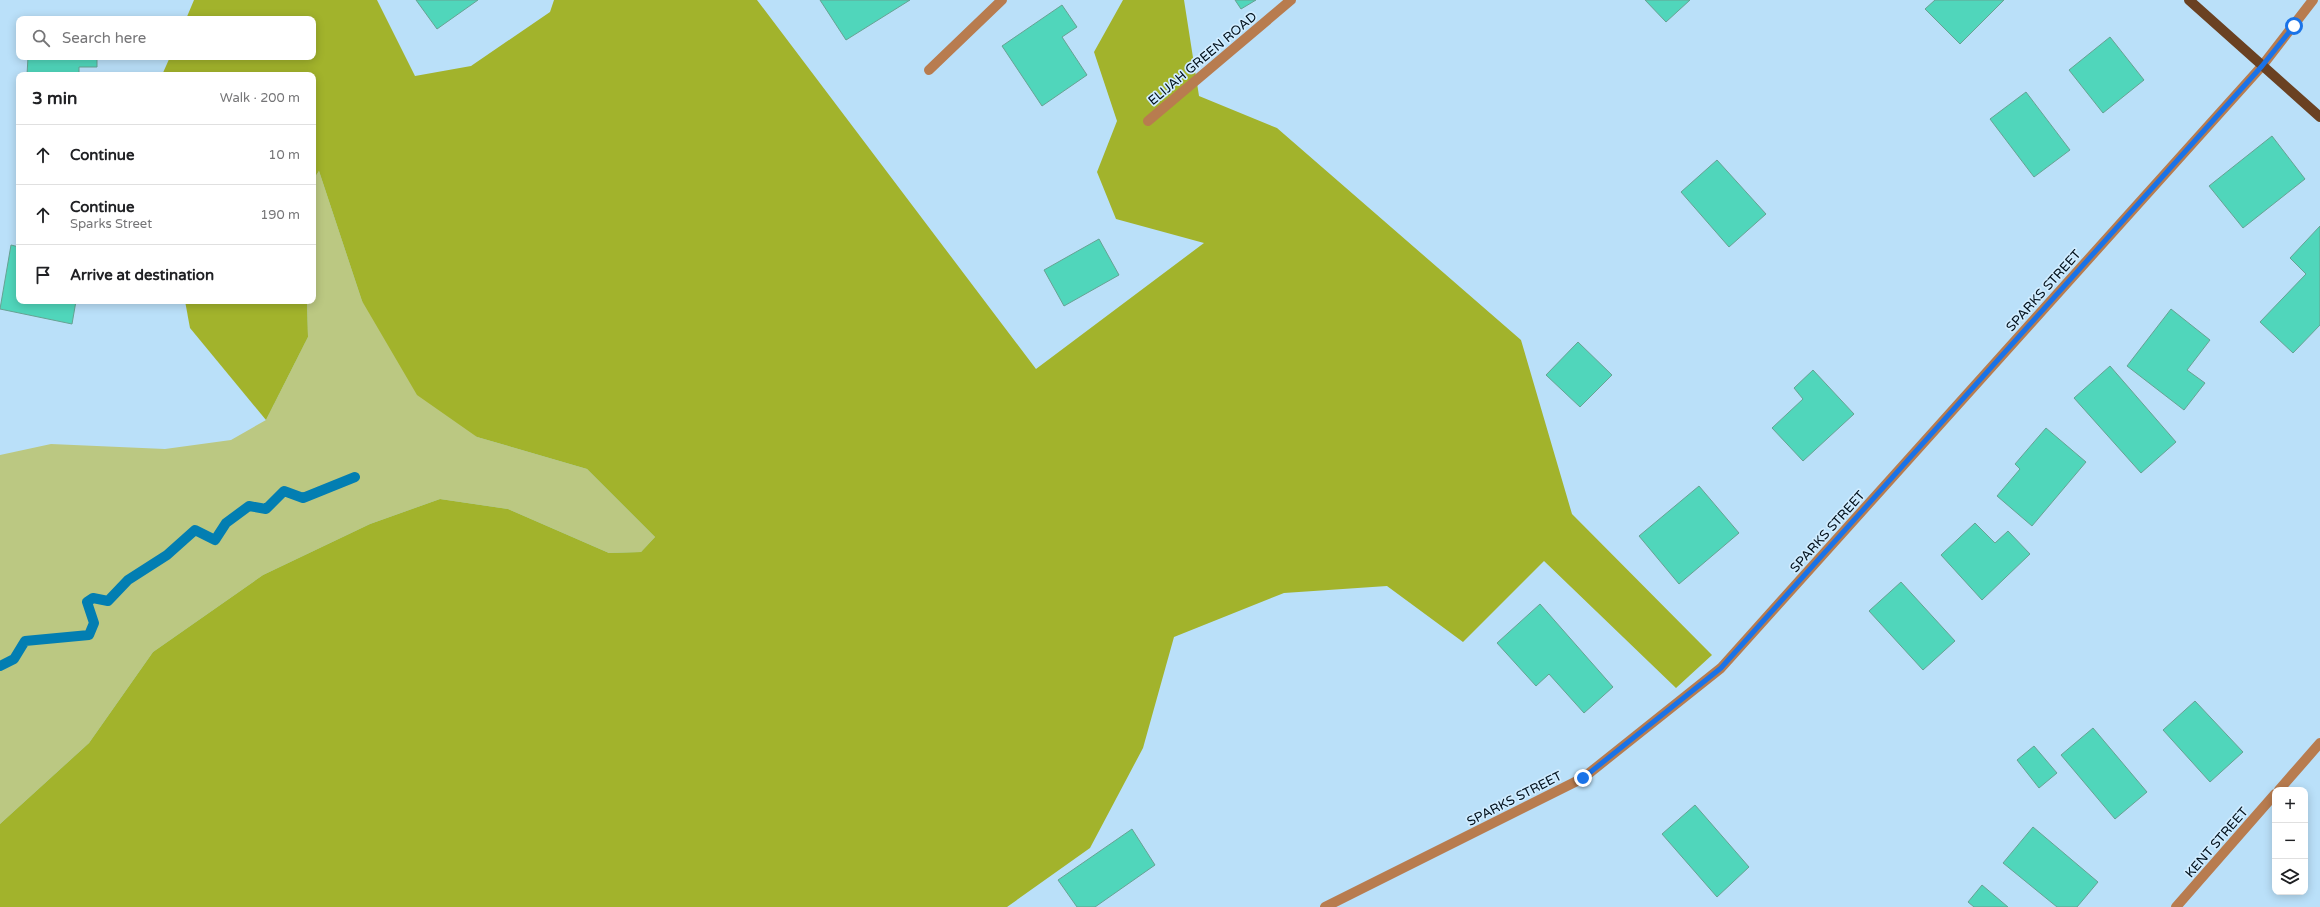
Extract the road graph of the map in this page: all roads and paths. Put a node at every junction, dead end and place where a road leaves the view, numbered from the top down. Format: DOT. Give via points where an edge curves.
graph roads {
  1 [pos="1002,0"];
  2 [pos="1291,0"];
  3 [pos="2189,0"];
  4 [pos="2313,0"];
  5 [pos="2262,66"];
  6 [pos="929,70"];
  7 [pos="2320,117"];
  8 [pos="1148,121"];
  9 [pos="2320,744"];
  10 [pos="2282,787"];
  11 [pos="2272,797"];
  12 [pos="1325,907"];
  13 [pos="2176,907"];
  1 -- 6 [label="street"];
  2 -- 8 [label="street, ELIJAH GREEN ROAD"];
  3 -- 5 [label="main road"];
  4 -- 5 [label="street, SPARKS STREET"];
  5 -- 7 [label="main road"];
  5 -- 12 [label="street, SPARKS STREET" via="1721,668 1583,778"];
  9 -- 10 [label="street"];
  11 -- 13 [label="street, KENT STREET"];
}
